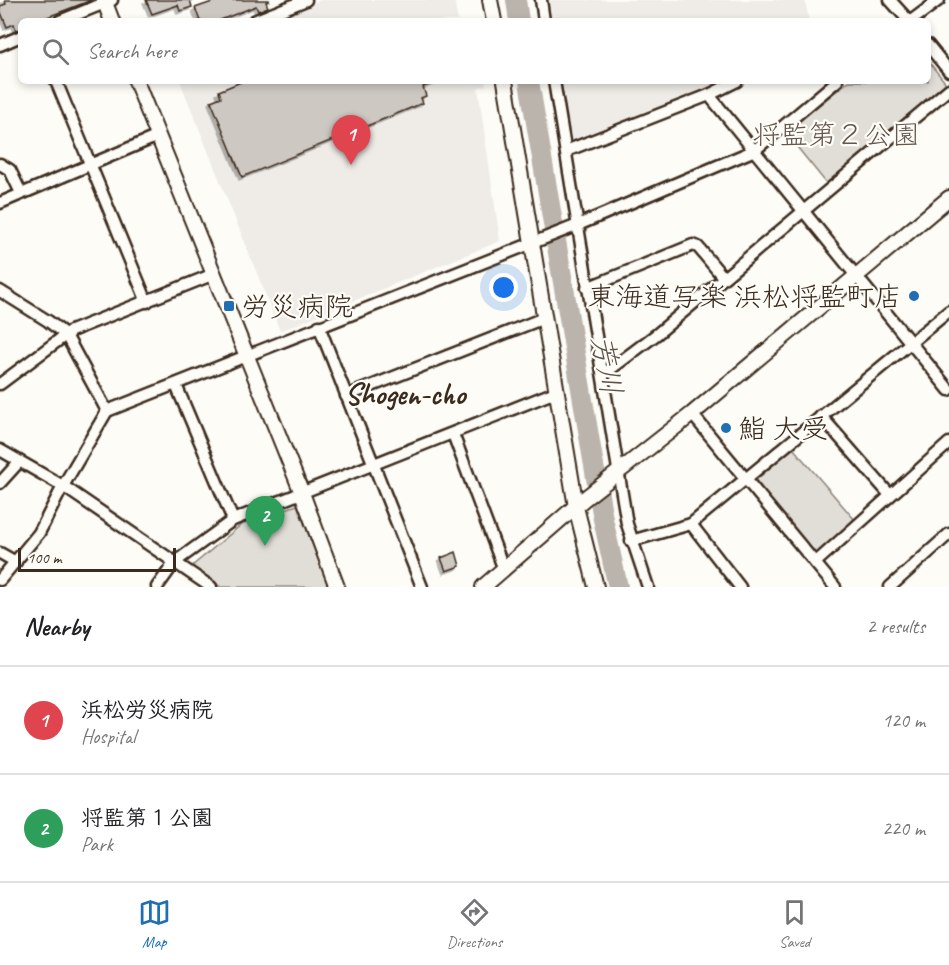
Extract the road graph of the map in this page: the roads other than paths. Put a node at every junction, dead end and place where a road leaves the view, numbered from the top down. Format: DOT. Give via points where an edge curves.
graph roads {
  1 [pos="306,0"];
  2 [pos="490,0"];
  3 [pos="541,0"];
  4 [pos="890,0"];
  5 [pos="939,0"];
  6 [pos="107,1"];
  7 [pos="67,18"];
  8 [pos="111,18"];
  9 [pos="261,18"];
  10 [pos="493,18"];
  11 [pos="544,18"];
  12 [pos="907,18"];
  13 [pos="914,18"];
  14 [pos="18,37"];
  15 [pos="0,45"];
  16 [pos="931,49"];
  17 [pos="949,71"];
  18 [pos="57,84"];
  19 [pos="137,84"];
  20 [pos="506,84"];
  21 [pos="555,84"];
  22 [pos="730,84"];
  23 [pos="833,84"];
  24 [pos="949,88"];
  25 [pos="709,95"];
  26 [pos="158,136"];
  27 [pos="755,150"];
  28 [pos="566,151"];
  29 [pos="0,164"];
  30 [pos="89,164"];
  31 [pos="21,193"];
  32 [pos="949,198"];
  33 [pos="0,203"];
  34 [pos="803,208"];
  35 [pos="575,226"];
  36 [pos="534,242"];
  37 [pos="214,274"];
  38 [pos="857,276"];
  39 [pos="723,277"];
  40 [pos="587,288"];
  41 [pos="0,291"];
  42 [pos="147,302"];
  43 [pos="949,311"];
  44 [pos="544,318"];
  45 [pos="319,326"];
  46 [pos="66,335"];
  47 [pos="910,343"];
  48 [pos="246,354"];
  49 [pos="604,374"];
  50 [pos="0,384"];
  51 [pos="176,385"];
  52 [pos="949,390"];
  53 [pos="558,391"];
  54 [pos="346,396"];
  55 [pos="107,411"];
  56 [pos="692,414"];
  57 [pos="821,416"];
  58 [pos="453,434"];
  59 [pos="949,443"];
  60 [pos="0,450"];
  61 [pos="19,462"];
  62 [pos="373,464"];
  63 [pos="616,474"];
  64 [pos="746,478"];
  65 [pos="0,483"];
  66 [pos="63,486"];
  67 [pos="302,493"];
  68 [pos="890,495"];
  69 [pos="580,503"];
  70 [pos="233,520"];
  71 [pos="691,524"];
  72 [pos="949,534"];
  73 [pos="631,541"];
  74 [pos="0,553"];
  75 [pos="16,562"];
  76 [pos="175,562"];
  77 [pos="815,563"];
  78 [pos="504,570"];
  79 [pos="0,580"];
  80 [pos="157,587"];
  81 [pos="211,587"];
  82 [pos="337,587"];
  83 [pos="422,587"];
  84 [pos="483,587"];
  85 [pos="596,587"];
  86 [pos="648,587"];
  87 [pos="740,587"];
  88 [pos="835,587"];
  89 [pos="890,587"];
  1 -- 9 [label="street"];
  2 -- 10 [label="street"];
  3 -- 11 [label="street"];
  4 -- 12 [label="street"];
  5 -- 13 [label="street"];
  6 -- 7 [label="street"];
  6 -- 8 [label="street"];
  14 -- 15 [label="street"];
  16 -- 17 [label="street"];
  18 -- 30 [label="street"];
  19 -- 26 [label="street"];
  20 -- 36 [label="street"];
  21 -- 28 [label="street"];
  22 -- 25 [label="street"];
  23 -- 27 [label="street"];
  24 -- 34 [label="street"];
  25 -- 27 [label="street"];
  25 -- 28 [label="street"];
  26 -- 30 [label="street"];
  26 -- 37 [label="street"];
  27 -- 34 [label="street"];
  27 -- 35 [label="street"];
  28 -- 35 [label="street"];
  29 -- 31 [label="street" via="10,170"];
  30 -- 31 [label="street"];
  30 -- 42 [label="street"];
  31 -- 33 [label="street"];
  32 -- 38 [label="street"];
  34 -- 38 [label="street"];
  34 -- 39 [label="street"];
  35 -- 36 [label="street"];
  35 -- 40 [label="street"];
  36 -- 44 [label="street"];
  36 -- 45 [label="street"];
  37 -- 42 [label="street"];
  37 -- 48 [label="street"];
  38 -- 47 [label="street"];
  38 -- 56 [label="street"];
  39 -- 40 [label="street" via="696,245"];
  39 -- 49 [label="street"];
  40 -- 49 [label="street"];
  41 -- 46 [label="street"];
  42 -- 46 [label="street"];
  43 -- 47 [label="street"];
  44 -- 53 [label="street"];
  44 -- 54 [label="street"];
  45 -- 48 [label="street"];
  45 -- 54 [label="street"];
  46 -- 50 [label="street"];
  46 -- 55 [label="street"];
  47 -- 52 [label="street"];
  47 -- 57 [label="street"];
  48 -- 51 [label="street"];
  48 -- 67 [label="street"];
  49 -- 63 [label="street"];
  51 -- 55 [label="street"];
  51 -- 70 [label="street"];
  53 -- 58 [label="street"];
  53 -- 69 [label="street"];
  54 -- 62 [label="street"];
  55 -- 66 [label="street"];
  56 -- 63 [label="street"];
  56 -- 64 [label="street"];
  57 -- 64 [label="street"];
  57 -- 68 [label="street"];
  58 -- 62 [label="street"];
  58 -- 78 [label="street"];
  59 -- 68 [label="street"];
  60 -- 61 [label="street"];
  61 -- 65 [label="street"];
  61 -- 66 [label="street"];
  62 -- 67 [label="street"];
  62 -- 83 [label="street"];
  63 -- 69 [label="street"];
  63 -- 73 [label="street"];
  64 -- 71 [label="street"];
  64 -- 77 [label="street"];
  66 -- 75 [label="street" via="39,533"];
  66 -- 76 [label="street"];
  67 -- 70 [label="street"];
  67 -- 82 [label="street"];
  68 -- 77 [label="street"];
  69 -- 78 [label="street"];
  69 -- 85 [label="street"];
  70 -- 76 [label="street"];
  71 -- 73 [label="street"];
  71 -- 87 [label="street"];
  72 -- 89 [label="street"];
  73 -- 86 [label="street"];
  74 -- 75 [label="street"];
  75 -- 79 [label="street"];
  76 -- 80 [label="street"];
  76 -- 81 [label="street"];
  77 -- 88 [label="street"];
  78 -- 84 [label="street"];
}
